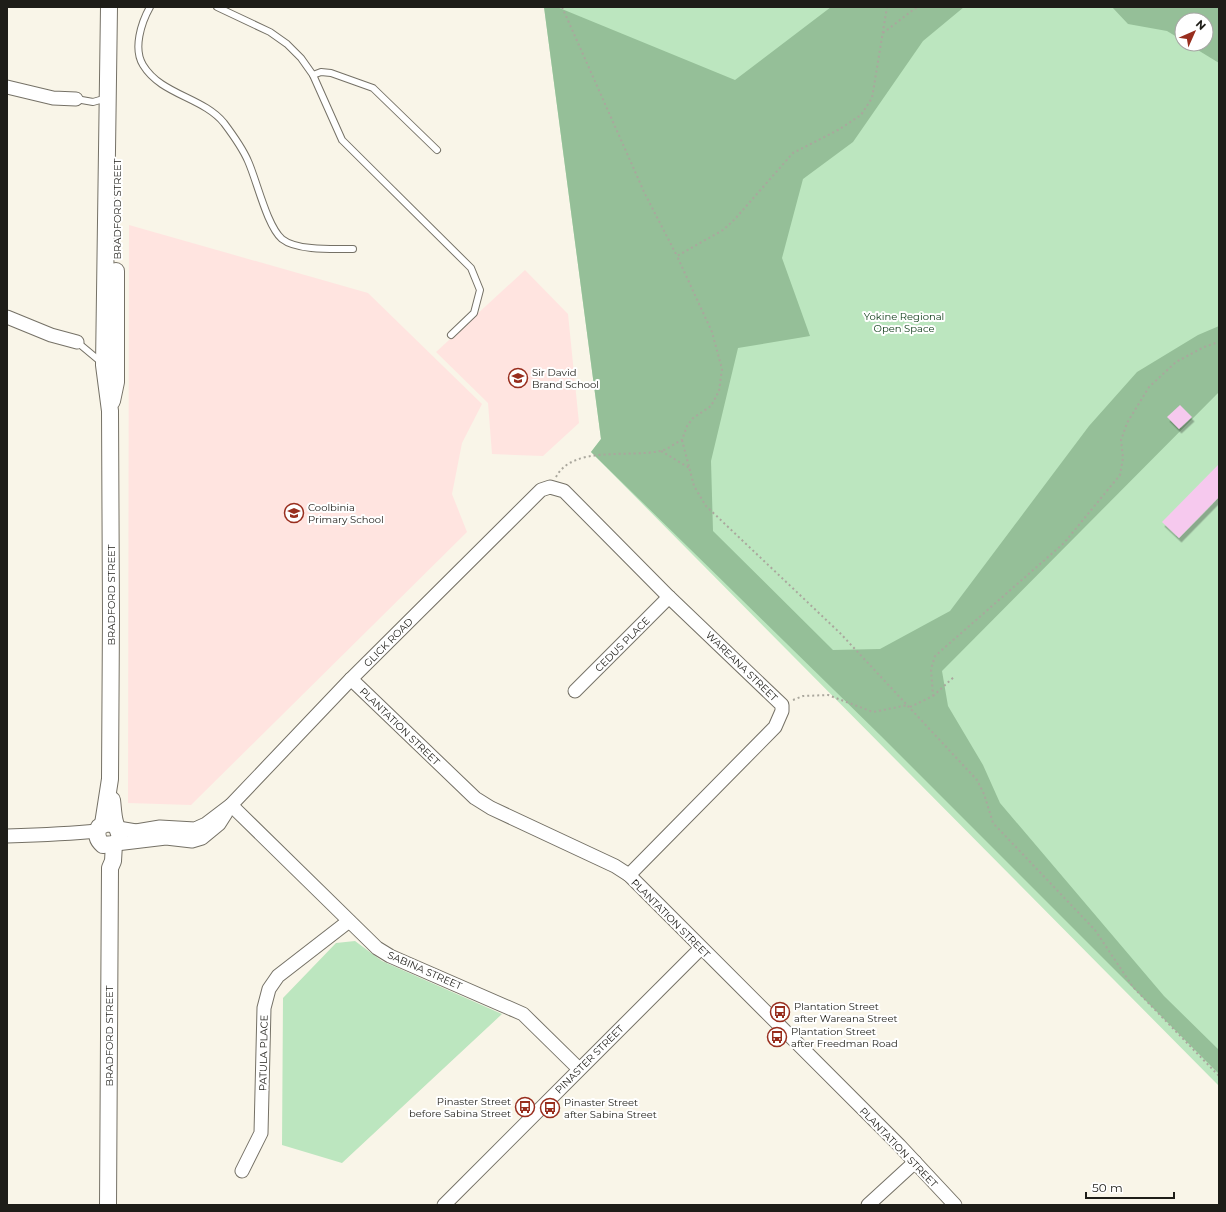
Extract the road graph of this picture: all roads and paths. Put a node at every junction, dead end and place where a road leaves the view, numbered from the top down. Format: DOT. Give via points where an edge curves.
graph roads {
  1 [pos="109,7"];
  2 [pos="119,7"];
  3 [pos="150,7"];
  4 [pos="217,7"];
  5 [pos="562,7"];
  6 [pos="887,7"];
  7 [pos="917,7"];
  8 [pos="883,33"];
  9 [pos="313,75"];
  10 [pos="7,87"];
  11 [pos="108,98"];
  12 [pos="76,99"];
  13 [pos="437,150"];
  14 [pos="353,249"];
  15 [pos="677,256"];
  16 [pos="7,317"];
  17 [pos="451,335"];
  18 [pos="78,342"];
  19 [pos="1219,342"];
  20 [pos="104,365"];
  21 [pos="110,411"];
  22 [pos="682,440"];
  23 [pos="661,451"];
  24 [pos="691,469"];
  25 [pos="550,487"];
  26 [pos="669,597"];
  27 [pos="955,676"];
  28 [pos="352,679"];
  29 [pos="575,691"];
  30 [pos="933,696"];
  31 [pos="782,705"];
  32 [pos="909,706"];
  33 [pos="231,805"];
  34 [pos="108,835"];
  35 [pos="7,836"];
  36 [pos="629,875"];
  37 [pos="349,920"];
  38 [pos="700,948"];
  39 [pos="579,1069"];
  40 [pos="1219,1076"];
  41 [pos="915,1162"];
  42 [pos="242,1172"];
  43 [pos="108,1205"];
  44 [pos="444,1205"];
  45 [pos="868,1205"];
  46 [pos="954,1205"];
  1 -- 11 [label="street, BRADFORD STREET"];
  2 -- 21 [label="street, BRADFORD STREET" via="116,382"];
  3 -- 14 [label="lane" via="138,43 143,65 158,82 204,106 222,121 238,141 272,226 281,238 293,245"];
  4 -- 9 [label="lane" via="270,32 287,44"];
  5 -- 15 [label="path" via="646,194"];
  6 -- 8 [label="path"];
  7 -- 8 [label="path"];
  8 -- 15 [label="path" via="872,98 861,115 793,153 723,230"];
  9 -- 13 [label="lane" via="321,72 331,73 373,88"];
  9 -- 17 [label="lane" via="342,140 471,268 480,290 474,313"];
  10 -- 12 [label="street" via="53,98"];
  11 -- 12 [label="lane" via="93,102"];
  11 -- 20 [label="street, BRADFORD STREET"];
  15 -- 22 [label="path" via="712,332 722,369 719,391 711,406 690,422"];
  16 -- 18 [label="street"];
  18 -- 20 [label="lane"];
  19 -- 30 [label="path" via="1176,362 1149,387 1127,423 1121,440 1123,458 1120,475 1064,543 935,656 931,669"];
  20 -- 21 [label="street, BRADFORD STREET"];
  21 -- 34 [label="street, BRADFORD STREET"];
  22 -- 23 [label="path"];
  22 -- 24 [label="path"];
  23 -- 24 [label="path"];
  23 -- 25 [label="path" via="577,458 561,468"];
  24 -- 32 [label="path" via="694,486 706,506 840,633"];
  25 -- 26 [label="street, WAREANA STREET" via="564,491"];
  25 -- 28 [label="street, GLICK ROAD" via="542,490"];
  26 -- 29 [label="street, CEDUS PLACE"];
  26 -- 31 [label="street, WAREANA STREET"];
  27 -- 30 [label="path"];
  28 -- 33 [label="street, GLICK ROAD"];
  28 -- 36 [label="street, PLANTATION STREET" via="475,798 491,808 616,866"];
  30 -- 32 [label="path"];
  31 -- 32 [label="path" via="803,696 828,695 872,712"];
  31 -- 36 [label="street, WAREANA STREET" via="775,727"];
  32 -- 40 [label="path" via="977,780 994,823 1095,930 1133,987"];
  33 -- 34 [label="street, GLICK ROAD" via="206,824 195,828 160,827"];
  33 -- 37 [label="street, SABINA STREET"];
  34 -- 35 [label="street, GLICK ROAD" via="72,839 60,835"];
  34 -- 43 [label="street, BRADFORD STREET" via="113,860 110,868"];
  36 -- 38 [label="street, PLANTATION STREET"];
  37 -- 39 [label="street, SABINA STREET" via="377,948 390,956 524,1014"];
  37 -- 42 [label="street, PATULA PLACE" via="278,976 270,989 264,1008 261,1133"];
  38 -- 39 [label="street, PINASTER STREET"];
  38 -- 41 [label="street, PLANTATION STREET"];
  39 -- 44 [label="street, PINASTER STREET"];
  41 -- 45 [label="street"];
  41 -- 46 [label="street, PLANTATION STREET"];
}
